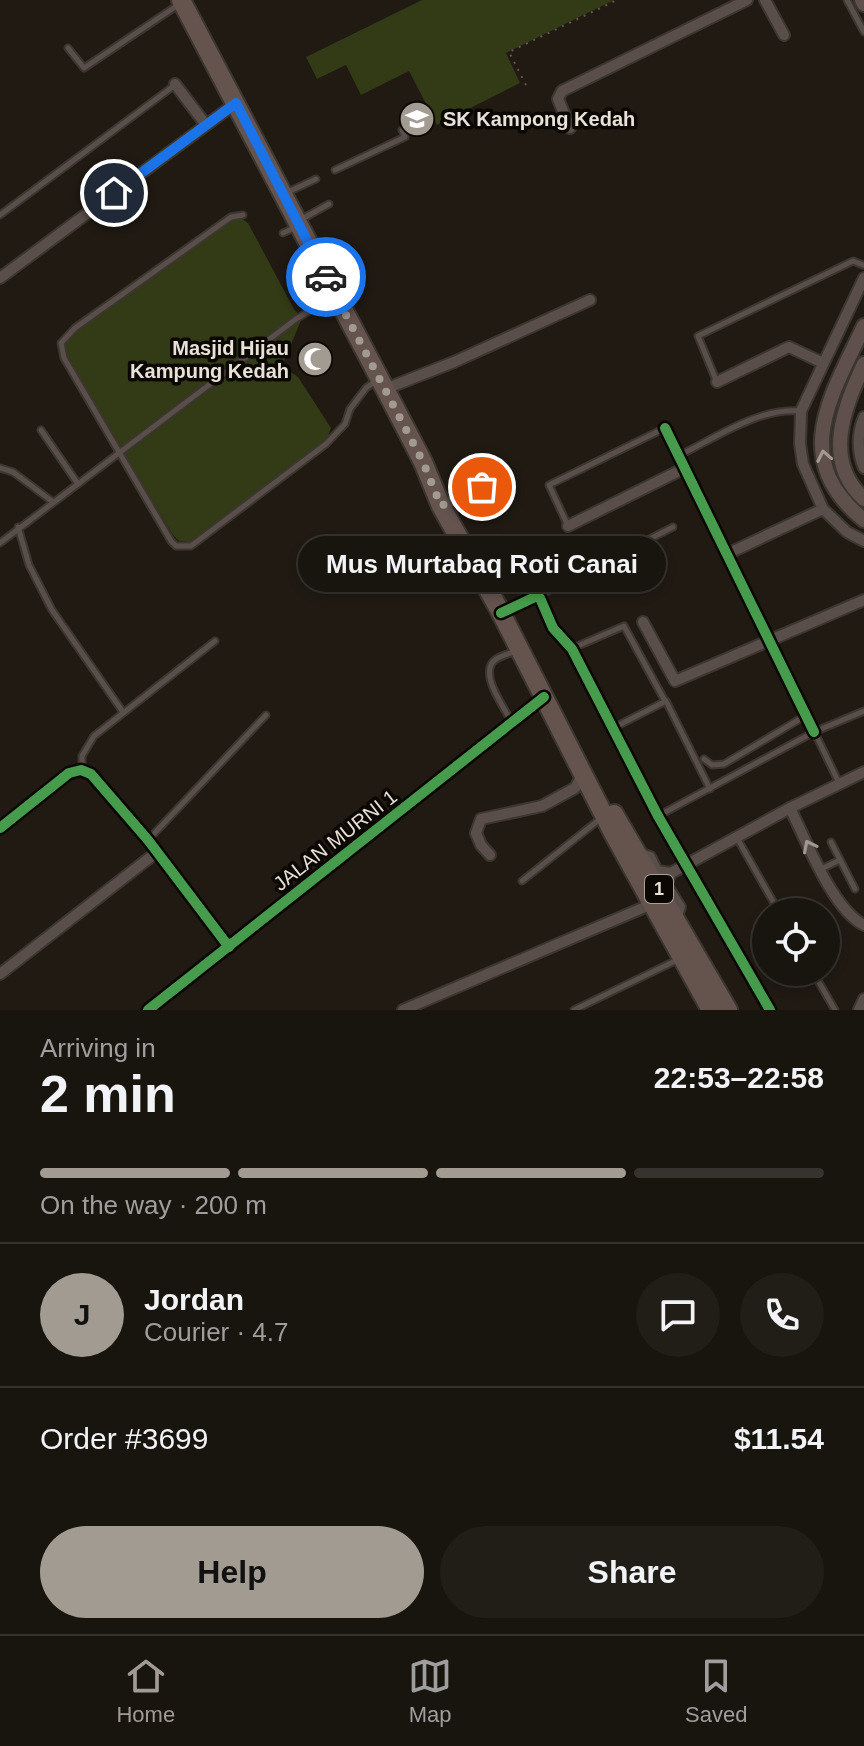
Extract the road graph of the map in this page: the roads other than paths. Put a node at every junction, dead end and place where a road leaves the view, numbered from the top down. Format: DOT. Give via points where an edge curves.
graph roads {
  1 [pos="747,0"];
  2 [pos="765,0"];
  3 [pos="847,0"];
  4 [pos="182,1"];
  5 [pos="864,32"];
  6 [pos="784,35"];
  7 [pos="68,48"];
  8 [pos="175,84"];
  9 [pos="236,103"];
  10 [pos="426,118"];
  11 [pos="206,125"];
  12 [pos="570,128"];
  13 [pos="335,170"];
  14 [pos="316,179"];
  15 [pos="283,195"];
  16 [pos="329,204"];
  17 [pos="0,215"];
  18 [pos="243,215"];
  19 [pos="292,227"];
  20 [pos="864,272"];
  21 [pos="0,278"];
  22 [pos="335,295"];
  23 [pos="590,300"];
  24 [pos="302,302"];
  25 [pos="307,311"];
  26 [pos="864,326"];
  27 [pos="823,363"];
  28 [pos="864,364"];
  29 [pos="717,382"];
  30 [pos="382,384"];
  31 [pos="801,411"];
  32 [pos="864,417"];
  33 [pos="665,428"];
  34 [pos="41,430"];
  35 [pos="120,453"];
  36 [pos="679,455"];
  37 [pos="0,468"];
  38 [pos="685,468"];
  39 [pos="864,468"];
  40 [pos="503,478"];
  41 [pos="78,484"];
  42 [pos="864,499"];
  43 [pos="53,502"];
  44 [pos="441,506"];
  45 [pos="823,509"];
  46 [pos="864,520"];
  47 [pos="568,526"];
  48 [pos="18,527"];
  49 [pos="673,527"];
  50 [pos="864,541"];
  51 [pos="0,543"];
  52 [pos="727,554"];
  53 [pos="537,596"];
  54 [pos="864,600"];
  55 [pos="501,613"];
  56 [pos="643,622"];
  57 [pos="769,639"];
  58 [pos="215,641"];
  59 [pos="520,649"];
  60 [pos="572,649"];
  61 [pos="544,697"];
  62 [pos="666,701"];
  63 [pos="864,711"];
  64 [pos="123,712"];
  65 [pos="266,715"];
  66 [pos="806,715"];
  67 [pos="512,722"];
  68 [pos="613,728"];
  69 [pos="814,732"];
  70 [pos="704,759"];
  71 [pos="81,770"];
  72 [pos="864,772"];
  73 [pos="839,783"];
  74 [pos="575,784"];
  75 [pos="710,789"];
  76 [pos="790,808"];
  77 [pos="604,815"];
  78 [pos="658,816"];
  79 [pos="0,828"];
  80 [pos="736,837"];
  81 [pos="148,840"];
  82 [pos="831,842"];
  83 [pos="157,852"];
  84 [pos="638,853"];
  85 [pos="490,855"];
  86 [pos="840,860"];
  87 [pos="686,865"];
  88 [pos="821,869"];
  89 [pos="671,873"];
  90 [pos="522,881"];
  91 [pos="855,889"];
  92 [pos="771,898"];
  93 [pos="652,904"];
  94 [pos="676,918"];
  95 [pos="864,925"];
  96 [pos="229,947"];
  97 [pos="681,957"];
  98 [pos="0,974"];
  99 [pos="821,986"];
  100 [pos="864,999"];
  101 [pos="148,1010"];
  102 [pos="403,1010"];
  103 [pos="574,1010"];
  104 [pos="711,1010"];
  105 [pos="728,1010"];
  106 [pos="770,1010"];
  107 [pos="835,1010"];
  108 [pos="859,1010"];
  1 -- 12 [label="street" via="562,91 558,99"];
  2 -- 6 [label="street"];
  3 -- 5 [label="lane"];
  4 -- 7 [label="lane" via="84,68"];
  4 -- 9 [label="highway, 1"];
  8 -- 11 [label="street"];
  8 -- 17 [label="lane"];
  9 -- 11 [label="street"];
  9 -- 15 [label="highway, 1"];
  10 -- 13 [label="lane" via="402,130 405,137"];
  11 -- 21 [label="street"];
  14 -- 15 [label="lane"];
  15 -- 19 [label="highway, 1"];
  16 -- 19 [label="lane"];
  18 -- 35 [label="lane" via="231,217 64,337 64,358"];
  19 -- 22 [label="highway, 1"];
  20 -- 27 [label="street"];
  20 -- 29 [label="lane" via="853,261 698,336"];
  22 -- 25 [label="lane"];
  22 -- 30 [label="highway, 1"];
  23 -- 30 [label="street" via="454,362"];
  24 -- 25 [label="lane"];
  25 -- 35 [label="lane"];
  46 -- 26 [label="street, one-way" via="831,483 821,435 826,410"];
  27 -- 29 [label="street" via="789,347"];
  27 -- 31 [label="street"];
  28 -- 42 [label="street" via="840,428 845,473"];
  30 -- 35 [label="lane" via="366,388 326,444 191,546 171,541"];
  30 -- 44 [label="highway, 1"];
  31 -- 36 [label="lane" via="766,414"];
  31 -- 45 [label="street" via="803,464"];
  32 -- 39 [label="street" via="859,427"];
  33 -- 36 [label="street"];
  33 -- 47 [label="lane" via="549,485"];
  34 -- 41 [label="lane"];
  35 -- 41 [label="lane"];
  36 -- 38 [label="street"];
  37 -- 43 [label="lane"];
  38 -- 47 [label="street"];
  38 -- 52 [label="street"];
  40 -- 44 [label="street"];
  41 -- 43 [label="lane"];
  43 -- 48 [label="lane"];
  44 -- 55 [label="highway, 1"];
  45 -- 50 [label="street"];
  45 -- 52 [label="street"];
  48 -- 51 [label="lane"];
  48 -- 64 [label="lane" via="29,565 52,610"];
  49 -- 53 [label="lane"];
  52 -- 57 [label="street"];
  53 -- 55 [label="street"];
  53 -- 60 [label="street" via="553,628"];
  54 -- 57 [label="street"];
  55 -- 59 [label="highway, 1"];
  56 -- 57 [label="street" via="675,681"];
  57 -- 66 [label="street"];
  58 -- 64 [label="lane"];
  59 -- 61 [label="highway, 1"];
  59 -- 67 [label="lane" via="495,660 488,676"];
  60 -- 62 [label="lane" via="624,626"];
  60 -- 68 [label="street"];
  61 -- 67 [label="street, JALAN MURNI 1"];
  61 -- 74 [label="highway, 1"];
  62 -- 68 [label="lane"];
  62 -- 75 [label="lane"];
  63 -- 69 [label="lane"];
  64 -- 71 [label="lane" via="87,745"];
  65 -- 81 [label="lane"];
  66 -- 69 [label="street"];
  66 -- 70 [label="lane" via="724,764"];
  67 -- 96 [label="street, JALAN MURNI 1"];
  68 -- 78 [label="street"];
  69 -- 73 [label="lane"];
  69 -- 75 [label="lane"];
  71 -- 79 [label="street" via="69,773"];
  71 -- 81 [label="street" via="91,774"];
  72 -- 73 [label="street"];
  73 -- 76 [label="street"];
  74 -- 77 [label="highway, 1"];
  74 -- 84 [label="highway, 1" via="625,828"];
  74 -- 85 [label="street" via="538,808 481,819 476,833"];
  75 -- 78 [label="lane"];
  76 -- 80 [label="street"];
  88 -- 76 [label="street, one-way"];
  77 -- 90 [label="lane"];
  77 -- 93 [label="highway, 1"];
  78 -- 87 [label="street"];
  80 -- 87 [label="street"];
  80 -- 92 [label="lane"];
  81 -- 83 [label="street"];
  82 -- 86 [label="lane"];
  83 -- 96 [label="street"];
  83 -- 98 [label="street"];
  84 -- 89 [label="street" via="650,857 657,871"];
  84 -- 94 [label="highway, 1"];
  86 -- 88 [label="lane"];
  86 -- 91 [label="lane"];
  87 -- 89 [label="street"];
  87 -- 106 [label="street"];
  88 -- 95 [label="street" via="837,901"];
  89 -- 94 [label="street" via="666,885 680,907"];
  93 -- 97 [label="highway, 1"];
  93 -- 102 [label="street"];
  94 -- 105 [label="highway, 1"];
  96 -- 101 [label="street, JALAN MURNI 1"];
  97 -- 103 [label="lane"];
  97 -- 104 [label="highway, 1"];
  99 -- 107 [label="lane"];
  100 -- 108 [label="street"];
}
